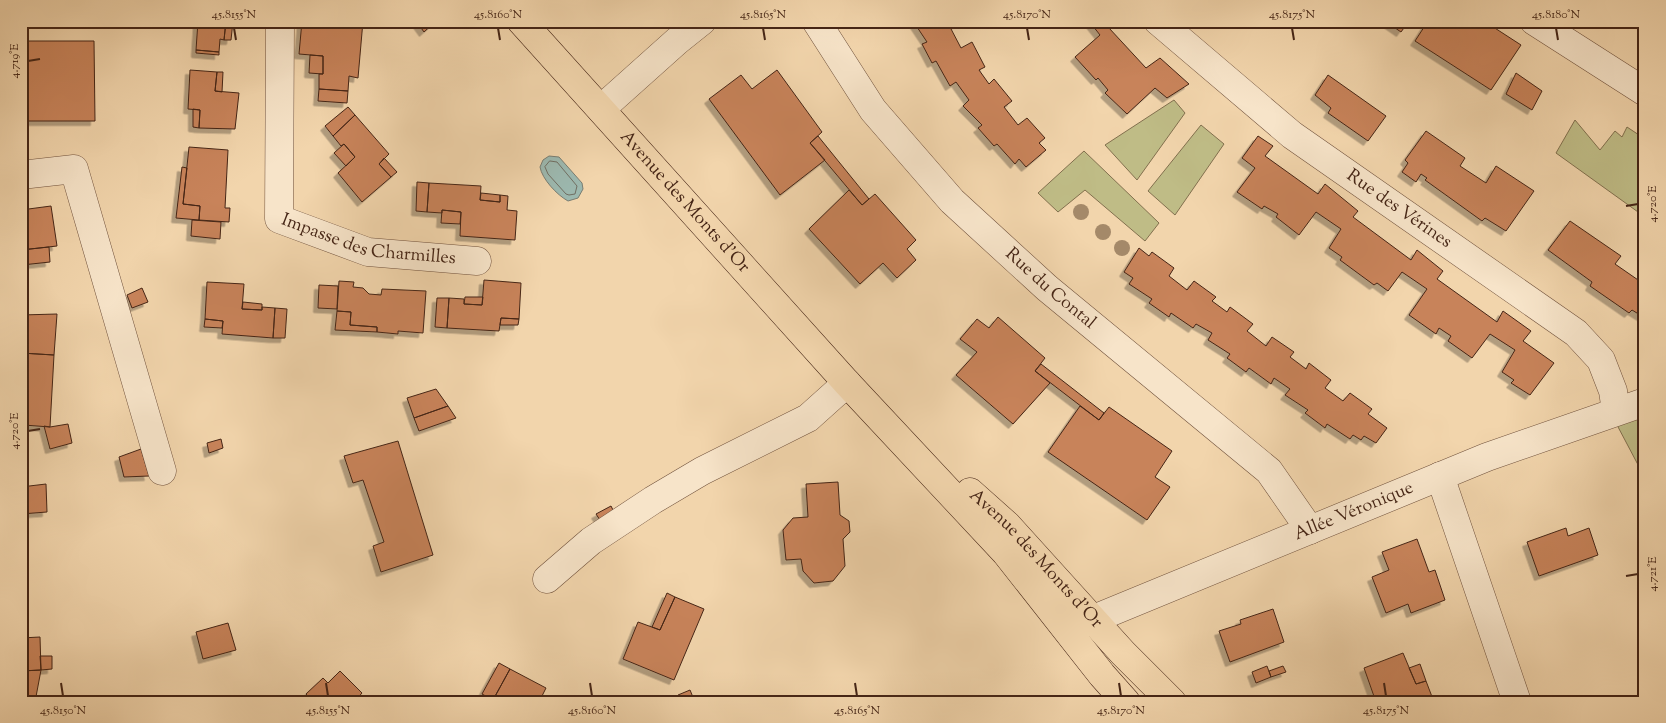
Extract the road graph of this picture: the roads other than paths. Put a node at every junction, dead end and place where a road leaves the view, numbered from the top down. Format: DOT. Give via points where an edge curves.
graph roads {
  1 [pos="280,21"];
  2 [pos="521,21"];
  3 [pos="702,21"];
  4 [pos="816,21"];
  5 [pos="1158,21"];
  6 [pos="1534,21"];
  7 [pos="1645,92"];
  8 [pos="601,109"];
  9 [pos="21,175"];
  10 [pos="477,261"];
  11 [pos="847,383"];
  12 [pos="1645,402"];
  13 [pos="1616,411"];
  14 [pos="162,471"];
  15 [pos="1440,476"];
  16 [pos="1310,530"];
  17 [pos="547,579"];
  18 [pos="1093,620"];
  19 [pos="1067,630"];
  20 [pos="1126,702"];
  21 [pos="1172,702"];
  22 [pos="1517,702"];
  1 -- 10 [label="street, Impasse des Charmilles" via="279,219 368,252"];
  2 -- 8 [label="main road, Avenue des Monts d'Or"];
  3 -- 8 [label="street"];
  4 -- 16 [label="street, Rue du Contal" via="873,110 952,201 1046,288 1269,470"];
  5 -- 13 [label="street, Rue des Vérines" via="1292,135 1576,333 1601,360 1613,391"];
  6 -- 7 [label="street"];
  8 -- 11 [label="main road, Avenue des Monts d'Or"];
  9 -- 14 [label="street" via="74,169"];
  11 -- 17 [label="street" via="808,418 702,471 653,500 591,541"];
  11 -- 18 [label="main road, Avenue des Monts d'Or" via="1007,525"];
  11 -- 19 [label="main road, Avenue des Monts d'Or" via="1006,553"];
  12 -- 13 [label="street, Allée Véronique"];
  13 -- 15 [label="street, Allée Véronique"];
  15 -- 16 [label="street, Allée Véronique"];
  15 -- 22 [label="street"];
  16 -- 18 [label="street, Allée Véronique"];
  18 -- 19 [label="street, Allée Véronique"];
  18 -- 21 [label="main road, Avenue des Monts d'Or"];
  19 -- 20 [label="main road, Avenue des Monts d'Or"];
}
